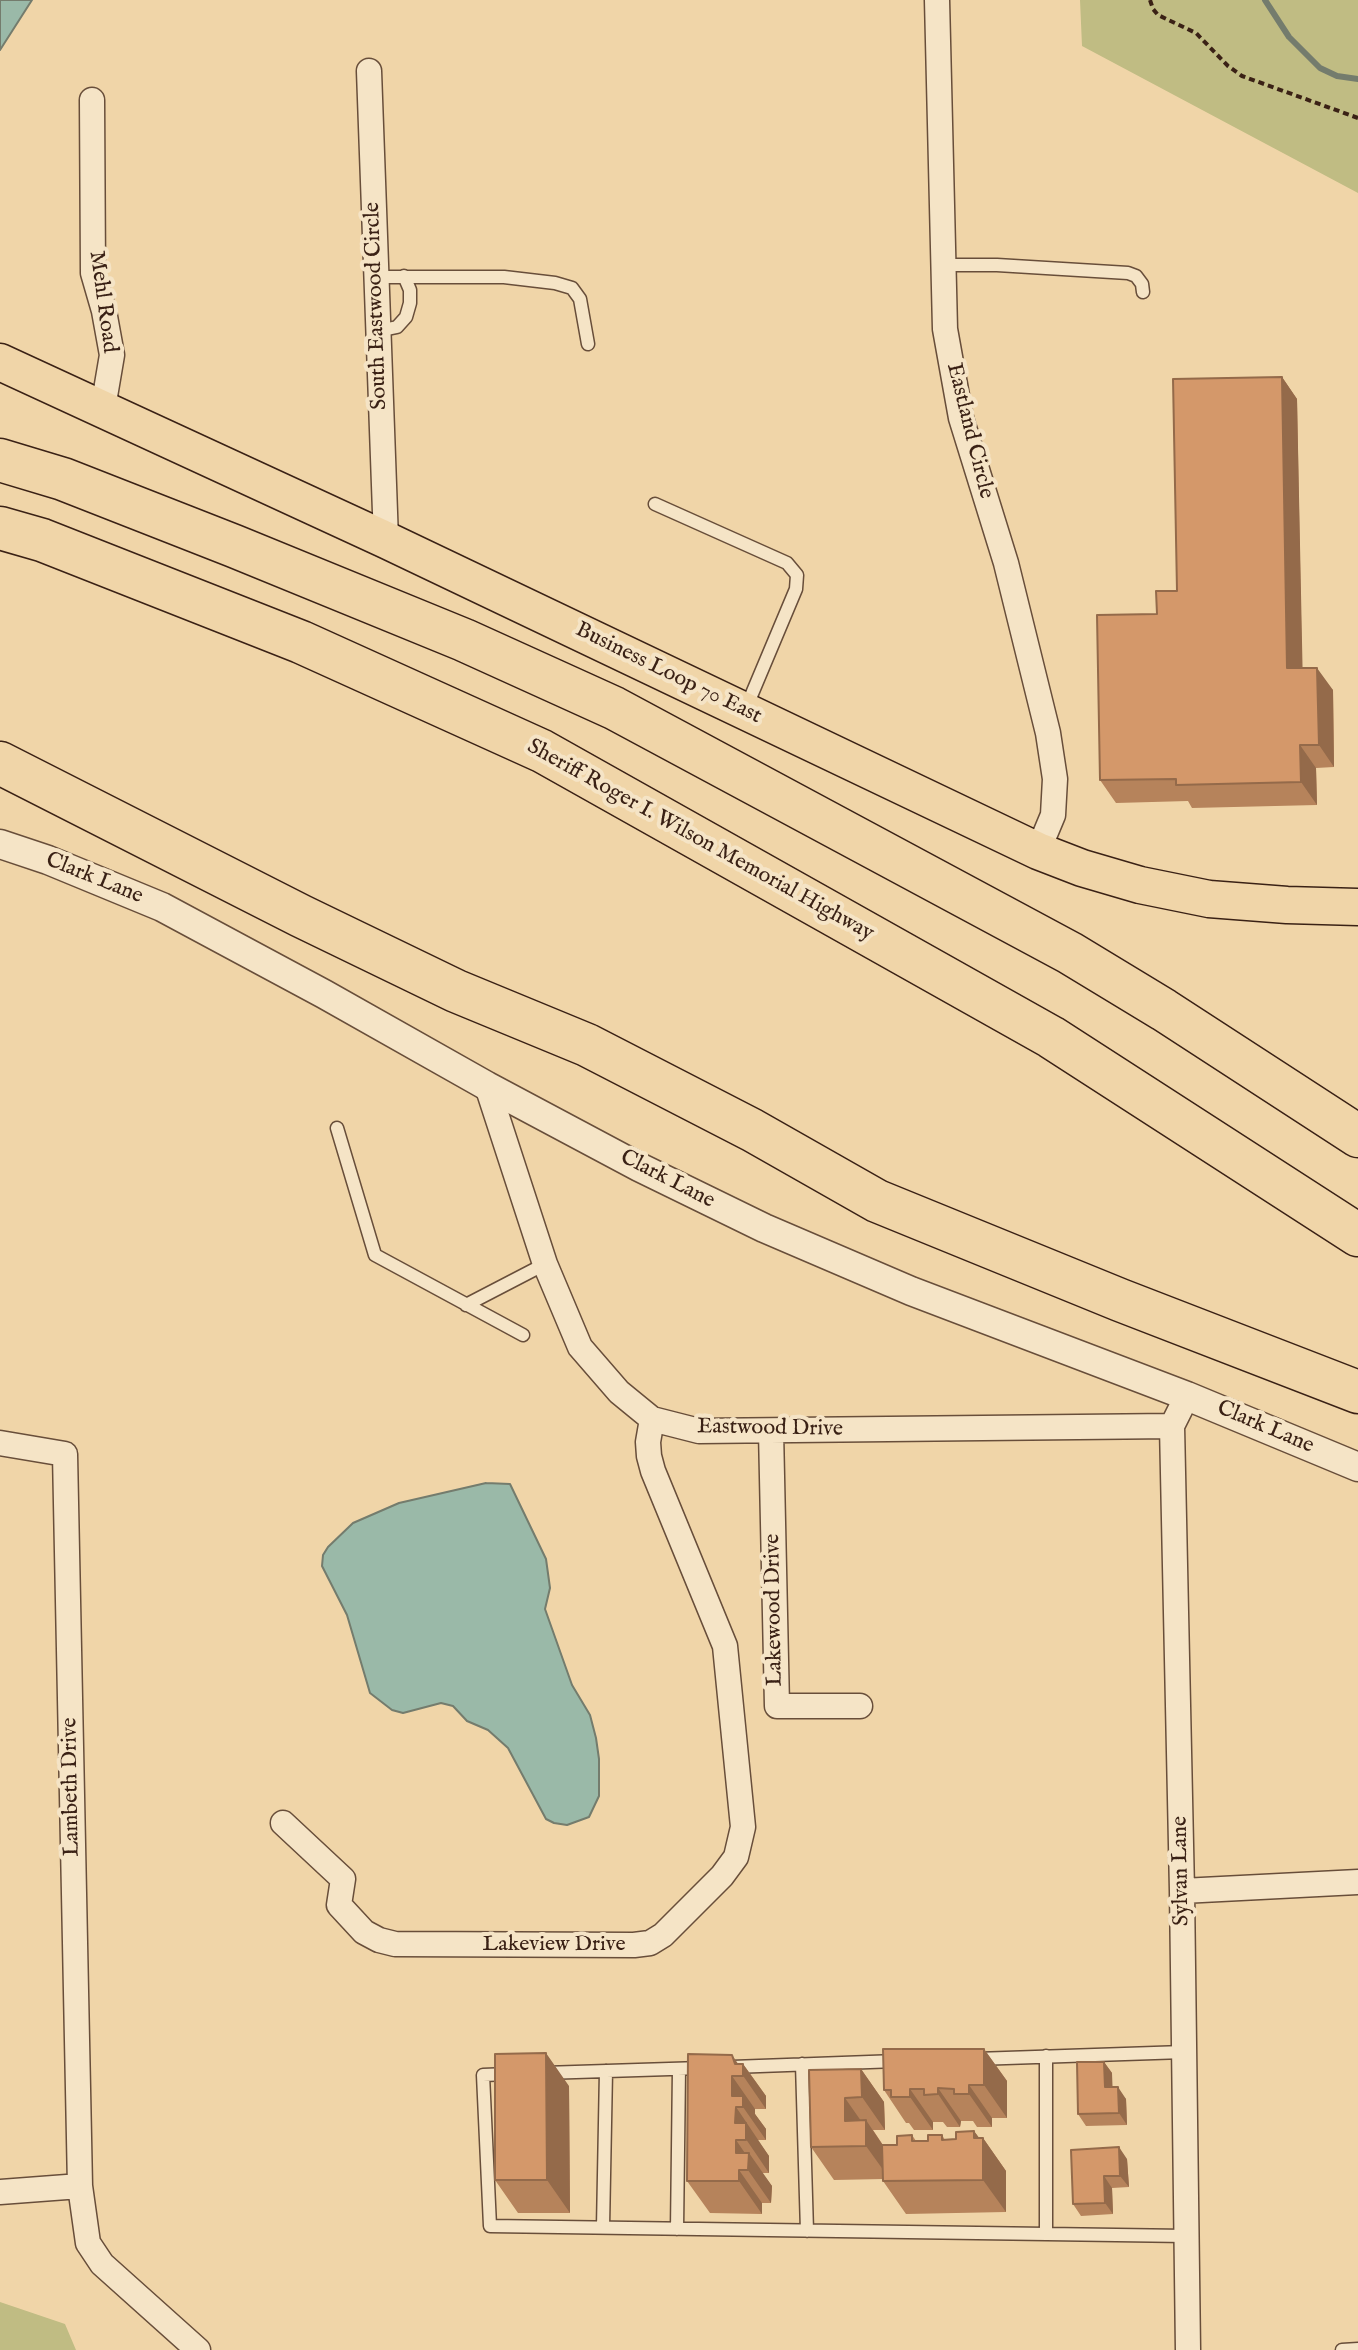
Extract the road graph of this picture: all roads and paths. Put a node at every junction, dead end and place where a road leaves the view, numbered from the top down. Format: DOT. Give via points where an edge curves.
graph roads {
  1 [pos="937,0"];
  2 [pos="1150,0"];
  3 [pos="369,71"];
  4 [pos="92,100"];
  5 [pos="1358,118"];
  6 [pos="944,265"];
  7 [pos="404,276"];
  8 [pos="376,277"];
  9 [pos="1143,292"];
  10 [pos="378,331"];
  11 [pos="588,344"];
  12 [pos="0,362"];
  13 [pos="103,408"];
  14 [pos="0,460"];
  15 [pos="655,504"];
  16 [pos="0,528"];
  17 [pos="386,540"];
  18 [pos="745,711"];
  19 [pos="0,763"];
  20 [pos="0,844"];
  21 [pos="1038,851"];
  22 [pos="1358,907"];
  23 [pos="487,1086"];
  24 [pos="337,1128"];
  25 [pos="1358,1136"];
  26 [pos="1358,1235"];
  27 [pos="545,1264"];
  28 [pos="466,1305"];
  29 [pos="523,1335"];
  30 [pos="1358,1392"];
  31 [pos="1187,1396"];
  32 [pos="652,1419"];
  33 [pos="1172,1426"];
  34 [pos="771,1431"];
  35 [pos="0,1443"];
  36 [pos="1358,1467"];
  37 [pos="860,1706"];
  38 [pos="283,1823"];
  39 [pos="1358,1882"];
  40 [pos="1182,1891"];
  41 [pos="1184,2052"];
  42 [pos="1046,2056"];
  43 [pos="970,2059"];
  44 [pos="909,2061"];
  45 [pos="802,2064"];
  46 [pos="725,2067"];
  47 [pos="710,2068"];
  48 [pos="679,2069"];
  49 [pos="606,2071"];
  50 [pos="80,2186"];
  51 [pos="0,2192"];
  52 [pos="603,2227"];
  53 [pos="677,2229"];
  54 [pos="807,2231"];
  55 [pos="1046,2234"];
  56 [pos="1186,2236"];
  57 [pos="1358,2349"];
  58 [pos="198,2350"];
  59 [pos="1188,2350"];
  60 [pos="1342,2350"];
  1 -- 6 [label="street, Eastland Circle"];
  2 -- 5 [label="path" via="1158,15 1196,33 1242,76"];
  3 -- 8 [label="street, South Eastwood Circle"];
  4 -- 13 [label="street, Mehl Road" via="93,273 112,355"];
  6 -- 9 [label="lane" via="1128,273 1136,276"];
  6 -- 21 [label="street, Eastland Circle" via="945,329 958,405 1006,563 1048,733 1055,779 1053,815"];
  7 -- 8 [label="lane"];
  7 -- 10 [label="lane" via="410,290 406,317 397,327"];
  7 -- 11 [label="lane" via="504,277 572,288 580,299"];
  8 -- 10 [label="street, South Eastwood Circle"];
  10 -- 17 [label="street, South Eastwood Circle"];
  12 -- 13 [label="main road, Business Loop 70 East"];
  13 -- 17 [label="main road, Business Loop 70 East"];
  14 -- 25 [label="highway" via="234,546 614,708 1070,953"];
  15 -- 18 [label="lane" via="787,563 797,575 796,589"];
  16 -- 26 [label="highway, Sheriff Roger I. Wilson Memorial Highway" via="301,642 542,751 1051,1037"];
  17 -- 18 [label="main road, Business Loop 70 East"];
  18 -- 21 [label="main road, Business Loop 70 East"];
  19 -- 30 [label="highway" via="343,937 587,1045 877,1201"];
  20 -- 23 [label="street, Clark Lane" via="162,907"];
  21 -- 22 [label="main road, Business Loop 70 East" via="1140,885 1209,899"];
  23 -- 27 [label="street, Eastwood Drive"];
  23 -- 31 [label="street, Clark Lane" via="764,1228 911,1291"];
  24 -- 28 [label="lane" via="375,1255"];
  27 -- 28 [label="lane"];
  27 -- 32 [label="street, Eastwood Drive" via="580,1347 619,1392"];
  28 -- 29 [label="lane"];
  31 -- 33 [label="street, Sylvan Lane"];
  31 -- 36 [label="street, Clark Lane"];
  32 -- 34 [label="street, Eastwood Drive" via="699,1431"];
  32 -- 38 [label="street, Lakeview Drive" via="648,1442 653,1471 725,1646 743,1827 736,1857 722,1876 650,1943 395,1944 364,1932 339,1905 343,1879"];
  33 -- 34 [label="street, Eastwood Drive"];
  33 -- 40 [label="street, Sylvan Lane"];
  34 -- 37 [label="street, Lakewood Drive" via="777,1706"];
  35 -- 50 [label="street, Lambeth Drive" via="65,1454"];
  39 -- 40 [label="street"];
  40 -- 41 [label="street, Sylvan Lane"];
  41 -- 42 [label="lane"];
  41 -- 56 [label="street, Sylvan Lane"];
  42 -- 43 [label="lane"];
  42 -- 55 [label="lane"];
  44 -- 45 [label="lane"];
  45 -- 46 [label="lane"];
  45 -- 54 [label="lane"];
  47 -- 48 [label="lane"];
  48 -- 49 [label="lane"];
  48 -- 53 [label="lane"];
  49 -- 52 [label="lane"];
  49 -- 52 [label="lane" via="483,2075 490,2226"];
  50 -- 51 [label="street"];
  50 -- 58 [label="street" via="88,2243 102,2264"];
  52 -- 53 [label="lane"];
  53 -- 54 [label="lane"];
  54 -- 55 [label="lane"];
  55 -- 56 [label="lane"];
  56 -- 59 [label="street, Sylvan Lane"];
  57 -- 60 [label="lane"];
}
